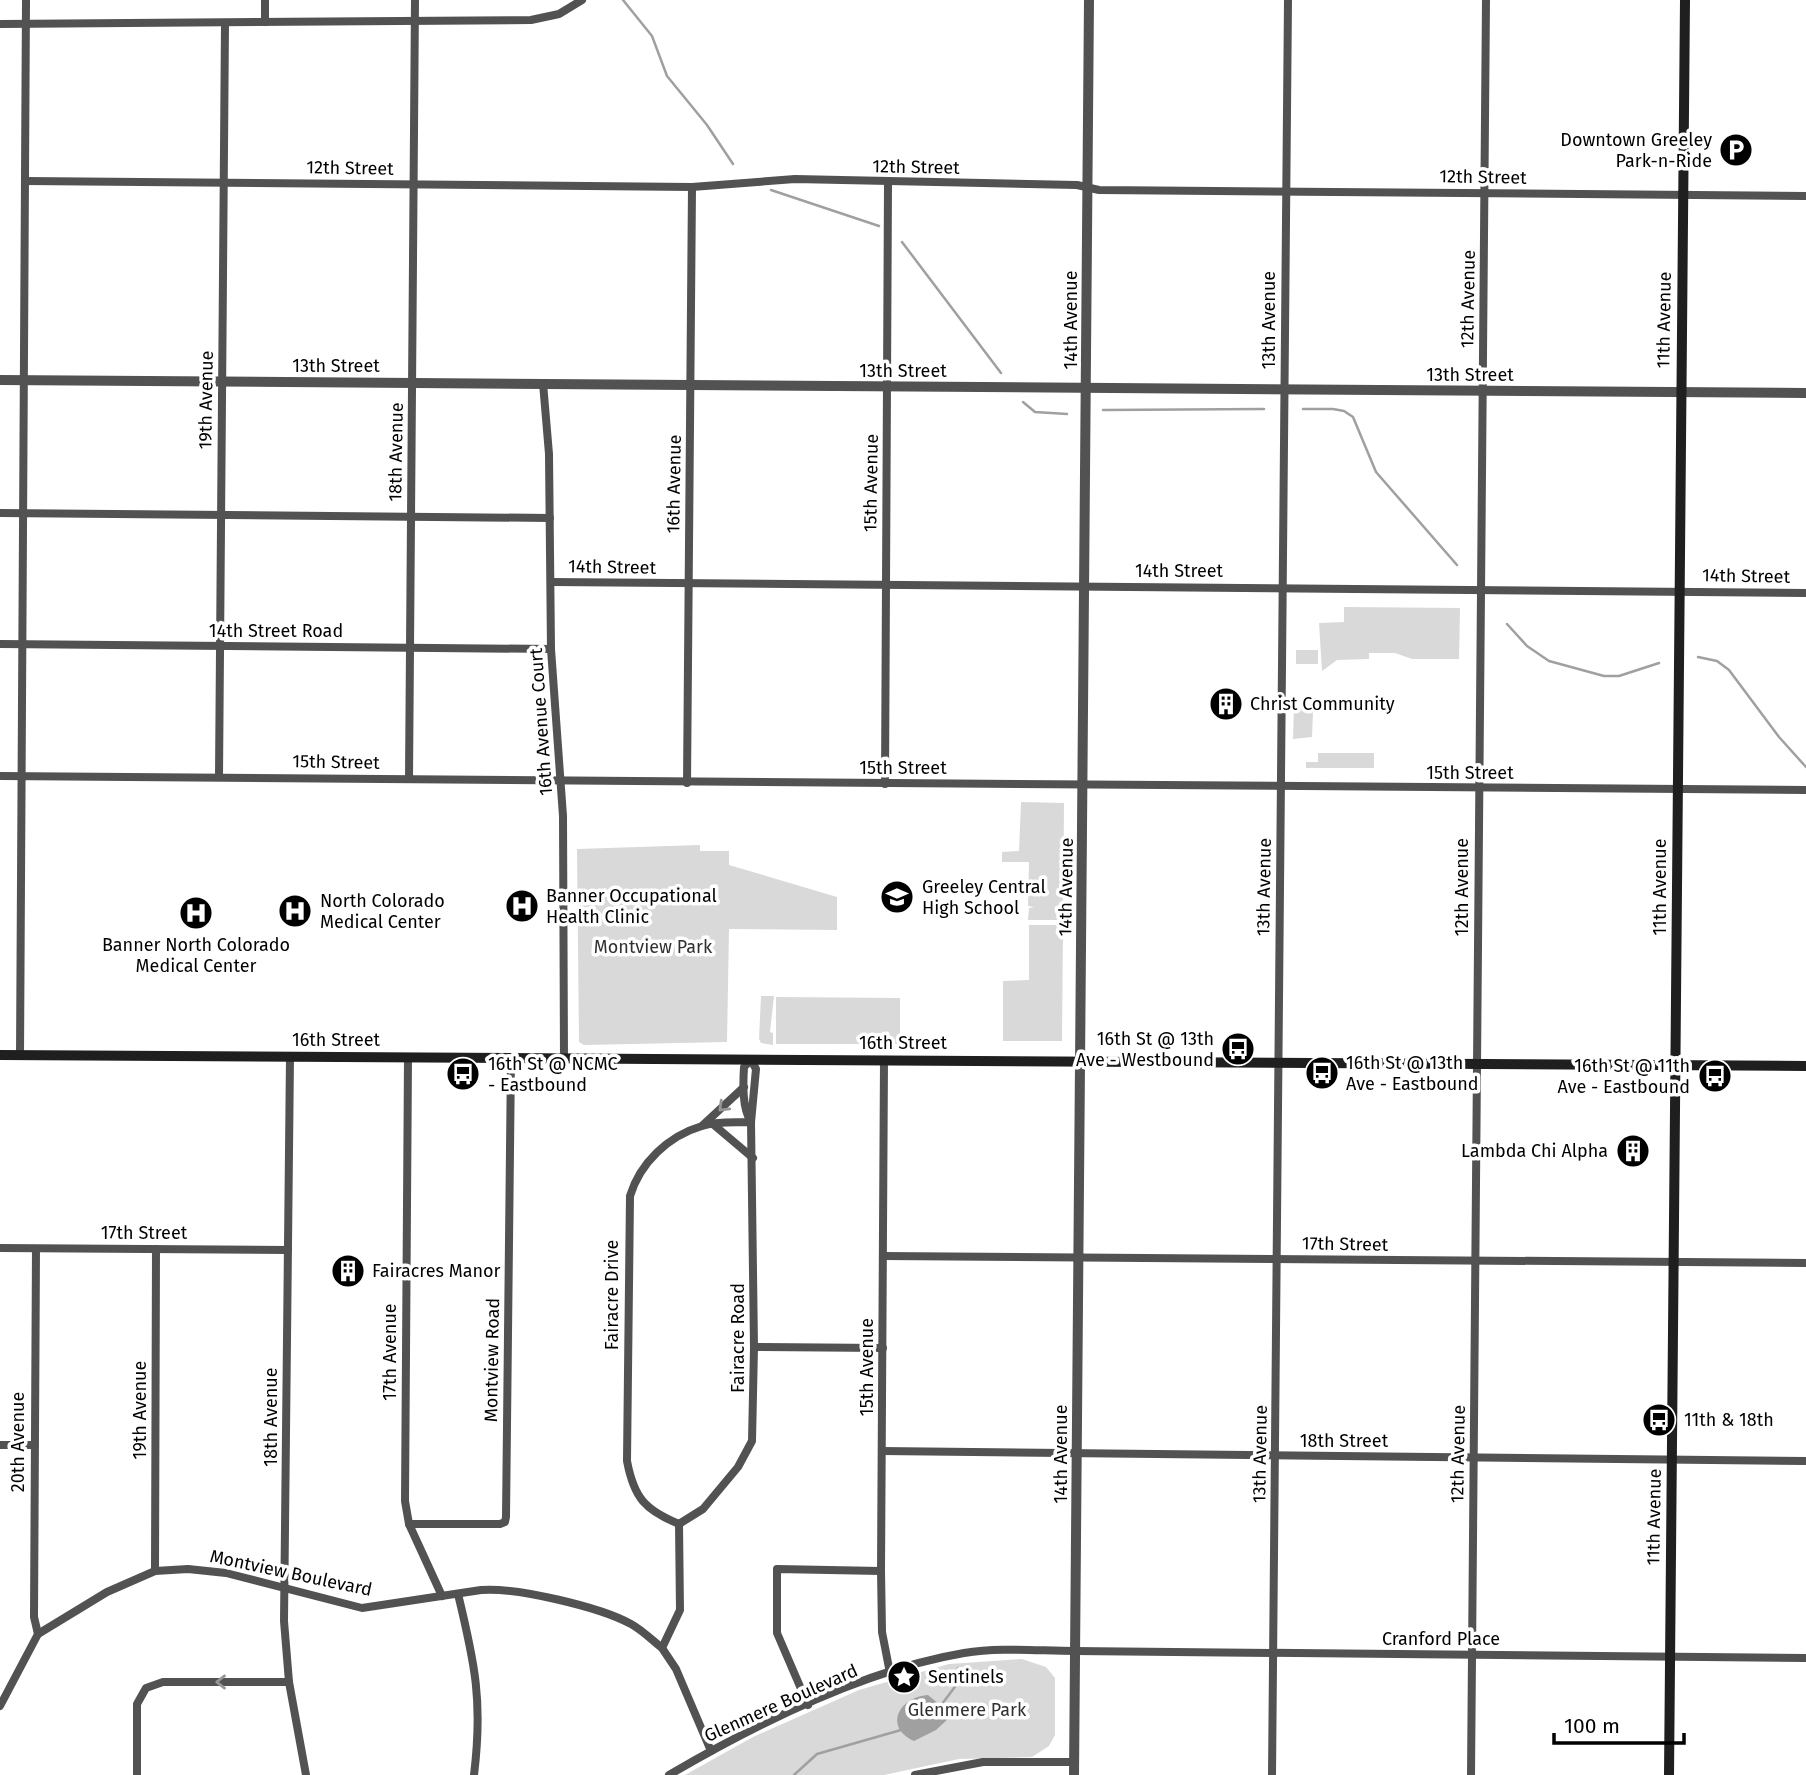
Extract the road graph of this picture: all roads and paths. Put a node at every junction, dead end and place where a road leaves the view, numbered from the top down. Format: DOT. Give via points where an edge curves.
graph roads {
  1 [pos="26,0"];
  2 [pos="265,0"];
  3 [pos="415,0"];
  4 [pos="582,0"];
  5 [pos="1089,0"];
  6 [pos="1288,0"];
  7 [pos="1486,0"];
  8 [pos="1685,0"];
  9 [pos="265,22"];
  10 [pos="415,22"];
  11 [pos="225,23"];
  12 [pos="0,24"];
  13 [pos="26,24"];
  14 [pos="26,181"];
  15 [pos="224,182"];
  16 [pos="888,183"];
  17 [pos="414,184"];
  18 [pos="692,187"];
  19 [pos="1088,188"];
  20 [pos="1286,191"];
  21 [pos="1484,193"];
  22 [pos="1683,195"];
  23 [pos="1806,196"];
  24 [pos="0,380"];
  25 [pos="24,380"];
  26 [pos="222,381"];
  27 [pos="412,383"];
  28 [pos="543,383"];
  29 [pos="690,385"];
  30 [pos="888,386"];
  31 [pos="1086,388"];
  32 [pos="1285,390"];
  33 [pos="1483,391"];
  34 [pos="1681,392"];
  35 [pos="1806,393"];
  36 [pos="0,513"];
  37 [pos="23,513"];
  38 [pos="221,515"];
  39 [pos="411,517"];
  40 [pos="550,517"];
  41 [pos="551,582"];
  42 [pos="689,583"];
  43 [pos="886,585"];
  44 [pos="1084,587"];
  45 [pos="1283,587"];
  46 [pos="1481,590"];
  47 [pos="1680,592"];
  48 [pos="1806,593"];
  49 [pos="0,644"];
  50 [pos="23,645"];
  51 [pos="220,646"];
  52 [pos="410,648"];
  53 [pos="551,649"];
  54 [pos="0,776"];
  55 [pos="22,776"];
  56 [pos="219,777"];
  57 [pos="409,779"];
  58 [pos="561,782"];
  59 [pos="687,783"];
  60 [pos="885,784"];
  61 [pos="1083,785"];
  62 [pos="1281,788"];
  63 [pos="1479,789"];
  64 [pos="1678,790"];
  65 [pos="1806,790"];
  66 [pos="0,1055"];
  67 [pos="20,1056"];
  68 [pos="290,1057"];
  69 [pos="408,1058"];
  70 [pos="511,1058"];
  71 [pos="564,1059"];
  72 [pos="751,1060"];
  73 [pos="884,1060"];
  74 [pos="1080,1061"];
  75 [pos="1278,1062"];
  76 [pos="1477,1064"];
  77 [pos="1677,1065"];
  78 [pos="1806,1066"];
  79 [pos="744,1087"];
  80 [pos="751,1122"];
  81 [pos="703,1125"];
  82 [pos="714,1125"];
  83 [pos="753,1158"];
  84 [pos="0,1248"];
  85 [pos="36,1249"];
  86 [pos="156,1249"];
  87 [pos="288,1250"];
  88 [pos="883,1255"];
  89 [pos="1079,1258"];
  90 [pos="1277,1259"];
  91 [pos="1475,1261"];
  92 [pos="1674,1261"];
  93 [pos="1806,1263"];
  94 [pos="754,1347"];
  95 [pos="883,1348"];
  96 [pos="0,1445"];
  97 [pos="34,1445"];
  98 [pos="882,1451"];
  99 [pos="1077,1454"];
  100 [pos="1276,1456"];
  101 [pos="1474,1458"];
  102 [pos="1672,1459"];
  103 [pos="1806,1461"];
  104 [pos="409,1524"];
  105 [pos="679,1524"];
  106 [pos="155,1571"];
  107 [pos="881,1571"];
  108 [pos="285,1590"];
  109 [pos="458,1594"];
  110 [pos="442,1596"];
  111 [pos="38,1634"];
  112 [pos="662,1648"];
  113 [pos="1076,1651"];
  114 [pos="1273,1654"];
  115 [pos="1472,1655"];
  116 [pos="1670,1657"];
  117 [pos="1806,1658"];
  118 [pos="890,1673"];
  119 [pos="289,1682"];
  120 [pos="808,1705"];
  121 [pos="0,1706"];
  122 [pos="711,1751"];
  123 [pos="1074,1762"];
  124 [pos="137,1775"];
  125 [pos="306,1775"];
  126 [pos="474,1775"];
  127 [pos="669,1775"];
  128 [pos="915,1775"];
  129 [pos="1074,1775"];
  130 [pos="1272,1775"];
  131 [pos="1471,1775"];
  132 [pos="1669,1775"];
  1 -- 13 [label="street"];
  2 -- 9 [label="street"];
  3 -- 10 [label="street, 18th Avenue"];
  4 -- 10 [label="street" via="559,14 531,20"];
  5 -- 19 [label="street, 14th Avenue"];
  6 -- 20 [label="street, 13th Avenue"];
  7 -- 21 [label="street, 12th Avenue"];
  8 -- 22 [label="main road, 11th Avenue"];
  9 -- 10 [label="street"];
  9 -- 11 [label="street"];
  10 -- 17 [label="street, 18th Avenue"];
  11 -- 13 [label="street"];
  11 -- 15 [label="street, 19th Avenue"];
  12 -- 13 [label="street"];
  13 -- 14 [label="street"];
  14 -- 15 [label="street, 12th Street"];
  14 -- 25 [label="street"];
  15 -- 17 [label="street, 12th Street"];
  15 -- 26 [label="street, 19th Avenue"];
  16 -- 18 [label="street, 12th Street" via="776,179"];
  16 -- 19 [label="street, 12th Street"];
  16 -- 30 [label="street, 15th Avenue"];
  17 -- 18 [label="street, 12th Street"];
  17 -- 27 [label="street, 18th Avenue"];
  18 -- 29 [label="street, 16th Avenue"];
  19 -- 20 [label="street, 12th Street"];
  19 -- 31 [label="street, 14th Avenue"];
  20 -- 21 [label="street, 12th Street"];
  20 -- 32 [label="street, 13th Avenue"];
  21 -- 22 [label="street, 12th Street"];
  21 -- 33 [label="street, 12th Avenue"];
  22 -- 23 [label="street, 12th Street"];
  22 -- 34 [label="main road, 11th Avenue"];
  24 -- 25 [label="street, 13th Street"];
  25 -- 26 [label="street, 13th Street"];
  25 -- 37 [label="street"];
  26 -- 27 [label="street, 13th Street"];
  26 -- 38 [label="street, 19th Avenue"];
  27 -- 28 [label="street, 13th Street"];
  27 -- 39 [label="street, 18th Avenue"];
  28 -- 29 [label="street, 13th Street"];
  28 -- 40 [label="street, 16th Avenue Court"];
  29 -- 30 [label="street, 13th Street"];
  29 -- 42 [label="street, 16th Avenue"];
  30 -- 31 [label="street, 13th Street"];
  30 -- 43 [label="street, 15th Avenue"];
  31 -- 32 [label="street, 13th Street"];
  31 -- 44 [label="street, 14th Avenue"];
  32 -- 33 [label="street, 13th Street"];
  32 -- 45 [label="street, 13th Avenue"];
  33 -- 34 [label="street, 13th Street"];
  33 -- 46 [label="street, 12th Avenue"];
  34 -- 35 [label="street, 13th Street"];
  34 -- 47 [label="main road, 11th Avenue"];
  36 -- 37 [label="street"];
  37 -- 38 [label="street"];
  37 -- 50 [label="street"];
  38 -- 39 [label="street"];
  38 -- 51 [label="street, 19th Avenue"];
  39 -- 40 [label="street"];
  39 -- 52 [label="street, 18th Avenue"];
  40 -- 41 [label="street, 16th Avenue Court"];
  41 -- 42 [label="street, 14th Street"];
  41 -- 53 [label="street, 16th Avenue Court"];
  42 -- 43 [label="street, 14th Street"];
  42 -- 59 [label="street, 16th Avenue"];
  43 -- 44 [label="street, 14th Street"];
  43 -- 60 [label="street, 15th Avenue"];
  44 -- 45 [label="street, 14th Street"];
  44 -- 61 [label="street, 14th Avenue"];
  45 -- 46 [label="street, 14th Street"];
  45 -- 62 [label="street, 13th Avenue"];
  46 -- 47 [label="street, 14th Street"];
  46 -- 63 [label="street, 12th Avenue"];
  47 -- 48 [label="street, 14th Street"];
  47 -- 64 [label="main road, 11th Avenue"];
  49 -- 50 [label="street, 14th Street Road"];
  50 -- 51 [label="street, 14th Street Road"];
  50 -- 55 [label="street"];
  51 -- 52 [label="street, 14th Street Road"];
  51 -- 56 [label="street, 19th Avenue"];
  52 -- 53 [label="street, 14th Street Road"];
  52 -- 57 [label="street, 18th Avenue"];
  53 -- 58 [label="street, 16th Avenue Court"];
  54 -- 55 [label="street, 15th Street"];
  55 -- 56 [label="street, 15th Street"];
  55 -- 67 [label="street"];
  56 -- 57 [label="street, 15th Street"];
  57 -- 58 [label="street, 15th Street"];
  58 -- 59 [label="street, 15th Street"];
  58 -- 71 [label="street, 16th Avenue Court"];
  59 -- 60 [label="street, 15th Street"];
  60 -- 61 [label="street, 15th Street"];
  61 -- 62 [label="street, 15th Street"];
  61 -- 74 [label="street, 14th Avenue"];
  62 -- 63 [label="street, 15th Street"];
  62 -- 75 [label="street, 13th Avenue"];
  63 -- 64 [label="street, 15th Street"];
  63 -- 76 [label="street, 12th Avenue"];
  64 -- 65 [label="street, 15th Street"];
  64 -- 77 [label="main road, 11th Avenue"];
  66 -- 67 [label="main road, 16th Street"];
  67 -- 68 [label="main road, 16th Street"];
  68 -- 69 [label="main road, 16th Street"];
  68 -- 87 [label="street, 18th Avenue"];
  69 -- 70 [label="main road, 16th Street"];
  69 -- 104 [label="street, 17th Avenue" via="405,1501"];
  70 -- 71 [label="main road, 16th Street"];
  70 -- 104 [label="street, Montview Road" via="505,1522"];
  71 -- 72 [label="main road, 16th Street"];
  72 -- 73 [label="main road, 16th Street"];
  72 -- 79 [label="street, Fairacre Road" via="744,1067"];
  72 -- 80 [label="street, Fairacre Road" via="755,1069"];
  73 -- 74 [label="main road, 16th Street"];
  73 -- 88 [label="street, 15th Avenue"];
  74 -- 75 [label="main road, 16th Street"];
  74 -- 89 [label="street, 14th Avenue"];
  75 -- 76 [label="main road, 16th Street"];
  75 -- 90 [label="street, 13th Avenue"];
  76 -- 77 [label="main road, 16th Street"];
  76 -- 91 [label="street, 12th Avenue"];
  77 -- 78 [label="main road, 16th Street"];
  77 -- 92 [label="main road, 11th Avenue"];
  79 -- 80 [label="street, Fairacre Road"];
  79 -- 81 [label="street, one-way"];
  80 -- 82 [label="street, Fairacre Drive"];
  80 -- 83 [label="street, Fairacre Road"];
  81 -- 82 [label="street, Fairacre Drive"];
  81 -- 105 [label="street, Fairacre Drive" via="663,1147 643,1167 633,1186 629,1213 627,1461 633,1488 645,1505"];
  82 -- 83 [label="street"];
  83 -- 94 [label="street, Fairacre Road"];
  84 -- 85 [label="street, 17th Street"];
  85 -- 86 [label="street, 17th Street"];
  85 -- 97 [label="street, 20th Avenue"];
  86 -- 87 [label="street, 17th Street"];
  86 -- 106 [label="street, 19th Avenue"];
  87 -- 108 [label="street, 18th Avenue"];
  88 -- 89 [label="street, 17th Street"];
  88 -- 95 [label="street, 15th Avenue"];
  89 -- 90 [label="street, 17th Street"];
  89 -- 99 [label="street, 14th Avenue"];
  90 -- 91 [label="street, 17th Street"];
  90 -- 100 [label="street, 13th Avenue"];
  91 -- 92 [label="street, 17th Street"];
  91 -- 101 [label="street, 12th Avenue"];
  92 -- 93 [label="street, 17th Street"];
  92 -- 102 [label="main road, 11th Avenue"];
  94 -- 95 [label="street"];
  94 -- 105 [label="street, Fairacre Road" via="754,1418 748,1452 703,1509"];
  95 -- 98 [label="street, 15th Avenue"];
  96 -- 97 [label="street"];
  97 -- 111 [label="street, 20th Avenue" via="34,1617"];
  98 -- 99 [label="street, 18th Street"];
  98 -- 107 [label="street, 15th Avenue"];
  99 -- 100 [label="street, 18th Street"];
  99 -- 113 [label="street, 14th Avenue"];
  100 -- 101 [label="street, 18th Street"];
  100 -- 114 [label="street, 13th Avenue"];
  101 -- 102 [label="street, 18th Street"];
  101 -- 115 [label="street, 12th Avenue"];
  102 -- 103 [label="street, 18th Street"];
  102 -- 116 [label="main road, 11th Avenue"];
  104 -- 110 [label="street, 17th Avenue"];
  105 -- 112 [label="street" via="680,1610"];
  106 -- 108 [label="street, Montview Boulevard" via="226,1573"];
  106 -- 111 [label="street, Montview Boulevard" via="107,1592"];
  107 -- 118 [label="street, 15th Avenue" via="882,1632"];
  107 -- 120 [label="street" via="777,1569 777,1633"];
  108 -- 110 [label="street, Montview Boulevard" via="369,1609"];
  108 -- 119 [label="street, 18th Avenue"];
  109 -- 110 [label="street, Montview Boulevard"];
  109 -- 112 [label="street, Montview Boulevard" via="500,1591 592,1609 635,1626"];
  109 -- 126 [label="street" via="480,1697"];
  111 -- 121 [label="street"];
  112 -- 122 [label="street" via="676,1668"];
  113 -- 114 [label="street, Cranford Place"];
  113 -- 118 [label="street, Glenmere Boulevard" via="965,1653"];
  113 -- 123 [label="street, 14th Avenue"];
  114 -- 115 [label="street, Cranford Place"];
  114 -- 130 [label="street, 13th Avenue"];
  115 -- 116 [label="street, Cranford Place"];
  115 -- 131 [label="street, 12th Avenue"];
  116 -- 117 [label="street, Cranford Place"];
  116 -- 132 [label="main road, 11th Avenue"];
  118 -- 120 [label="street, Glenmere Boulevard"];
  119 -- 124 [label="street, one-way" via="163,1682 146,1688 137,1704"];
  119 -- 125 [label="street, 18th Avenue"];
  120 -- 122 [label="street, Glenmere Boulevard"];
  122 -- 127 [label="street, Glenmere Boulevard"];
  123 -- 128 [label="street" via="983,1762"];
  123 -- 129 [label="street, 14th Avenue"];
}
